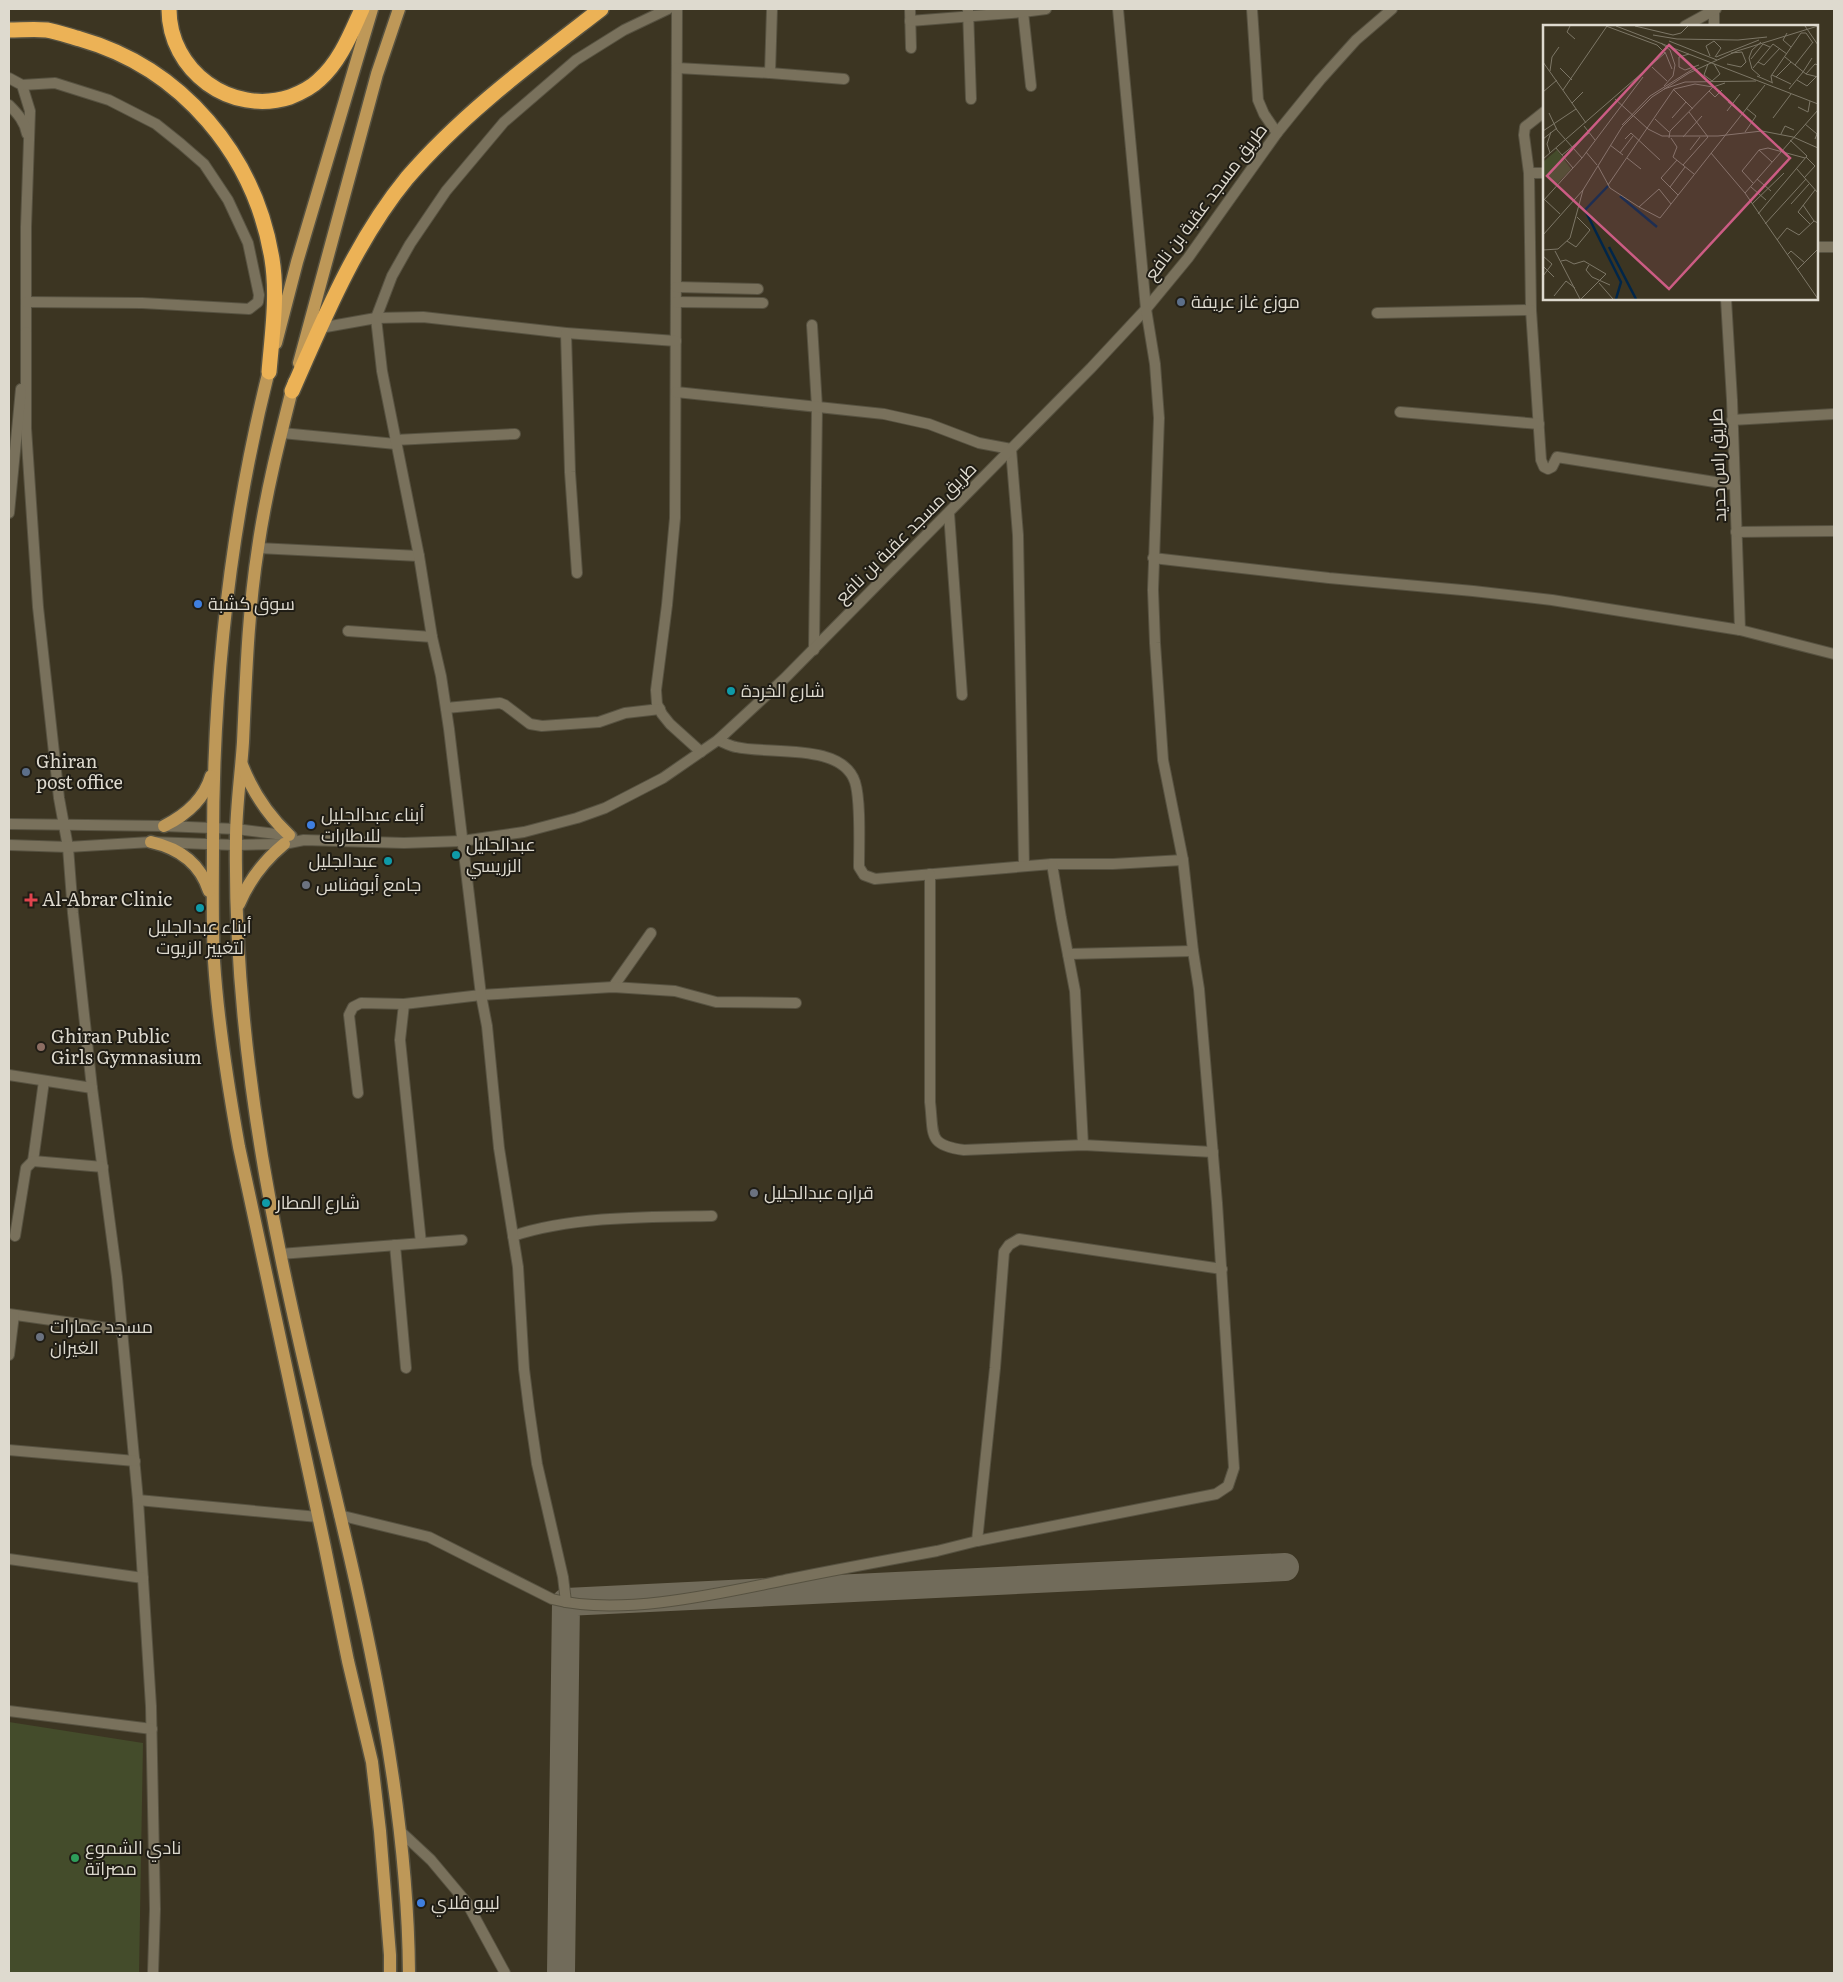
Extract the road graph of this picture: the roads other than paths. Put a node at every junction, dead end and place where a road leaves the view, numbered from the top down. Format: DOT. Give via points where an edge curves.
graph roads {
  1 [pos="168,9"];
  2 [pos="362,9"];
  3 [pos="372,9"];
  4 [pos="399,9"];
  5 [pos="601,9"];
  6 [pos="668,9"];
  7 [pos="677,9"];
  8 [pos="772,9"];
  9 [pos="910,9"];
  10 [pos="1046,9"];
  11 [pos="1118,9"];
  12 [pos="1252,9"];
  13 [pos="1392,9"];
  14 [pos="1714,9"];
  15 [pos="1023,12"];
  16 [pos="968,13"];
  17 [pos="910,21"];
  18 [pos="1687,25"];
  19 [pos="1714,25"];
  20 [pos="9,30"];
  21 [pos="911,48"];
  22 [pos="677,68"];
  23 [pos="770,73"];
  24 [pos="9,78"];
  25 [pos="844,79"];
  26 [pos="22,86"];
  27 [pos="1031,86"];
  28 [pos="971,99"];
  29 [pos="9,105"];
  30 [pos="1543,113"];
  31 [pos="1277,133"];
  32 [pos="29,145"];
  33 [pos="1543,173"];
  34 [pos="1530,174"];
  35 [pos="1818,247"];
  36 [pos="1834,247"];
  37 [pos="676,287"];
  38 [pos="758,289"];
  39 [pos="1726,300"];
  40 [pos="26,302"];
  41 [pos="676,302"];
  42 [pos="763,303"];
  43 [pos="1146,309"];
  44 [pos="1531,310"];
  45 [pos="1377,313"];
  46 [pos="376,318"];
  47 [pos="812,325"];
  48 [pos="320,328"];
  49 [pos="26,332"];
  50 [pos="566,334"];
  51 [pos="676,341"];
  52 [pos="269,372"];
  53 [pos="292,391"];
  54 [pos="676,392"];
  55 [pos="817,406"];
  56 [pos="1400,412"];
  57 [pos="1834,414"];
  58 [pos="1732,420"];
  59 [pos="1539,424"];
  60 [pos="282,433"];
  61 [pos="515,434"];
  62 [pos="395,442"];
  63 [pos="1011,450"];
  64 [pos="1734,485"];
  65 [pos="9,513"];
  66 [pos="949,513"];
  67 [pos="1834,531"];
  68 [pos="1736,532"];
  69 [pos="258,548"];
  70 [pos="419,556"];
  71 [pos="1153,558"];
  72 [pos="577,573"];
  73 [pos="1740,630"];
  74 [pos="348,631"];
  75 [pos="432,637"];
  76 [pos="814,650"];
  77 [pos="1834,654"];
  78 [pos="962,695"];
  79 [pos="446,708"];
  80 [pos="660,709"];
  81 [pos="718,740"];
  82 [pos="702,752"];
  83 [pos="242,763"];
  84 [pos="214,766"];
  85 [pos="9,824"];
  86 [pos="65,825"];
  87 [pos="164,826"];
  88 [pos="213,828"];
  89 [pos="236,829"];
  90 [pos="287,839"];
  91 [pos="462,841"];
  92 [pos="151,842"];
  93 [pos="213,844"];
  94 [pos="9,845"];
  95 [pos="236,845"];
  96 [pos="68,847"];
  97 [pos="1183,860"];
  98 [pos="1052,864"];
  99 [pos="1024,866"];
  100 [pos="930,874"];
  101 [pos="212,901"];
  102 [pos="237,908"];
  103 [pos="651,933"];
  104 [pos="1193,951"];
  105 [pos="1068,954"];
  106 [pos="613,987"];
  107 [pos="481,995"];
  108 [pos="796,1003"];
  109 [pos="404,1004"];
  110 [pos="9,1075"];
  111 [pos="44,1080"];
  112 [pos="92,1088"];
  113 [pos="358,1093"];
  114 [pos="1083,1145"];
  115 [pos="1213,1152"];
  116 [pos="33,1160"];
  117 [pos="102,1167"];
  118 [pos="712,1216"];
  119 [pos="15,1236"];
  120 [pos="513,1236"];
  121 [pos="462,1240"];
  122 [pos="421,1243"];
  123 [pos="395,1245"];
  124 [pos="280,1254"];
  125 [pos="1222,1269"];
  126 [pos="11,1314"];
  127 [pos="122,1330"];
  128 [pos="9,1355"];
  129 [pos="406,1368"];
  130 [pos="9,1450"];
  131 [pos="135,1462"];
  132 [pos="138,1500"];
  133 [pos="339,1515"];
  134 [pos="318,1516"];
  135 [pos="977,1541"];
  136 [pos="9,1559"];
  137 [pos="143,1578"];
  138 [pos="566,1602"];
  139 [pos="9,1711"];
  140 [pos="152,1729"];
  141 [pos="401,1832"];
  142 [pos="154,1973"];
  143 [pos="390,1973"];
  144 [pos="410,1973"];
  145 [pos="505,1973"];
  1 -- 2 [label="highway" via="173,38 183,59 198,76 224,94 250,102 273,102 302,93 319,81 336,61"];
  3 -- 52 [label="main road"];
  4 -- 53 [label="main road" via="374,83"];
  5 -- 48 [label="highway" via="484,103 407,179 375,224"];
  6 -- 46 [label="street" via="624,30 576,60 504,122 446,191 410,244 392,276"];
  7 -- 22 [label="street"];
  8 -- 23 [label="street"];
  9 -- 17 [label="street"];
  10 -- 15 [label="street"];
  11 -- 43 [label="street"];
  12 -- 31 [label="street" via="1258,100"];
  13 -- 31 [label="street, طريق مسجد عقبة بن نافع" via="1356,40"];
  14 -- 18 [label="street"];
  14 -- 19 [label="street"];
  15 -- 16 [label="street"];
  15 -- 27 [label="street"];
  16 -- 17 [label="street"];
  16 -- 28 [label="street"];
  17 -- 21 [label="street"];
  20 -- 52 [label="highway" via="47,30 94,43 132,59 172,85 230,147 262,217 272,259 275,301"];
  22 -- 23 [label="street"];
  22 -- 37 [label="street"];
  23 -- 25 [label="street"];
  24 -- 26 [label="street"];
  26 -- 32 [label="street" via="30,110"];
  26 -- 40 [label="street" via="55,83 109,100 156,124 204,164 228,200 248,243 259,295 258,302 249,309 142,303"];
  29 -- 32 [label="street" via="26,127"];
  30 -- 34 [label="street" via="1525,127"];
  31 -- 43 [label="street, طريق مسجد عقبة بن نافع" via="1206,236"];
  32 -- 40 [label="street"];
  33 -- 34 [label="street"];
  34 -- 44 [label="street"];
  35 -- 36 [label="street"];
  37 -- 38 [label="street"];
  37 -- 41 [label="street"];
  39 -- 58 [label="street, طريق راس حديد"];
  40 -- 49 [label="street"];
  41 -- 42 [label="street"];
  41 -- 51 [label="street"];
  43 -- 63 [label="street, طريق مسجد عقبة بن نافع"];
  43 -- 71 [label="street" via="1155,364 1159,439"];
  44 -- 45 [label="street"];
  44 -- 59 [label="street"];
  46 -- 48 [label="street"];
  46 -- 50 [label="street" via="423,317"];
  46 -- 62 [label="street"];
  47 -- 55 [label="street"];
  48 -- 53 [label="highway"];
  49 -- 65 [label="street"];
  49 -- 86 [label="street" via="26,428 38,607 59,798"];
  50 -- 51 [label="street"];
  50 -- 72 [label="street"];
  51 -- 54 [label="street"];
  52 -- 84 [label="main road" via="232,559 216,699"];
  53 -- 60 [label="main road"];
  54 -- 55 [label="street"];
  54 -- 80 [label="street" via="675,518 656,690"];
  55 -- 63 [label="street" via="884,414 929,424"];
  55 -- 76 [label="street"];
  56 -- 59 [label="street"];
  57 -- 58 [label="street"];
  58 -- 64 [label="street, طريق راس حديد"];
  59 -- 64 [label="street" via="1541,460 1548,469 1557,457"];
  60 -- 62 [label="street"];
  60 -- 69 [label="main road"];
  61 -- 62 [label="street"];
  62 -- 70 [label="street"];
  63 -- 66 [label="street, طريق مسجد عقبة بن نافع"];
  63 -- 99 [label="street" via="1018,535"];
  64 -- 68 [label="street, طريق راس حديد"];
  66 -- 76 [label="street, طريق مسجد عقبة بن نافع"];
  66 -- 78 [label="street"];
  67 -- 68 [label="street"];
  68 -- 73 [label="street, طريق راس حديد"];
  69 -- 70 [label="street"];
  69 -- 83 [label="main road" via="248,638"];
  70 -- 75 [label="street"];
  71 -- 73 [label="street" via="1473,590"];
  71 -- 97 [label="street" via="1163,760"];
  73 -- 77 [label="street"];
  74 -- 75 [label="street"];
  75 -- 79 [label="street"];
  76 -- 81 [label="street, طريق مسجد عقبة بن نافع"];
  79 -- 80 [label="street" via="500,703 530,724 542,726 600,722 625,714"];
  79 -- 91 [label="street"];
  80 -- 82 [label="street" via="670,724"];
  81 -- 82 [label="street, طريق مسجد عقبة بن نافع"];
  81 -- 100 [label="street" via="735,747 793,752 840,763 849,772 857,789 859,866 864,875 875,879"];
  82 -- 91 [label="street, طريق مسجد عقبة بن نافع" via="663,778 605,808 548,827"];
  83 -- 89 [label="main road"];
  83 -- 90 [label="main road" via="264,808"];
  84 -- 87 [label="main road" via="202,796 191,809"];
  84 -- 88 [label="main road"];
  85 -- 86 [label="street, طريق مسجد عقبة بن نافع"];
  86 -- 87 [label="street, طريق مسجد عقبة بن نافع"];
  86 -- 96 [label="street"];
  87 -- 88 [label="street, طريق مسجد عقبة بن نافع"];
  88 -- 89 [label="street, طريق مسجد عقبة بن نافع"];
  88 -- 93 [label="main road"];
  89 -- 90 [label="street, طريق مسجد عقبة بن نافع"];
  89 -- 95 [label="main road"];
  90 -- 91 [label="street, طريق مسجد عقبة بن نافع" via="387,843"];
  90 -- 95 [label="street, طريق مسجد عقبة بن نافع"];
  90 -- 102 [label="main road" via="260,868"];
  91 -- 107 [label="street"];
  92 -- 93 [label="street, طريق مسجد عقبة بن نافع"];
  92 -- 96 [label="street, طريق مسجد عقبة بن نافع"];
  92 -- 101 [label="main road" via="186,857 203,877"];
  93 -- 95 [label="street, طريق مسجد عقبة بن نافع"];
  93 -- 101 [label="main road"];
  94 -- 96 [label="street, طريق مسجد عقبة بن نافع"];
  95 -- 102 [label="main road"];
  96 -- 112 [label="street"];
  97 -- 98 [label="street"];
  97 -- 104 [label="street"];
  98 -- 99 [label="street"];
  98 -- 105 [label="street"];
  99 -- 100 [label="street"];
  100 -- 114 [label="street" via="930,1102 934,1136 948,1148 964,1150"];
  101 -- 134 [label="main road" via="214,963 229,1094"];
  102 -- 124 [label="main road" via="243,1019"];
  103 -- 106 [label="street"];
  104 -- 105 [label="street"];
  104 -- 115 [label="street"];
  105 -- 114 [label="street" via="1076,991"];
  106 -- 107 [label="street"];
  106 -- 108 [label="street" via="675,991 716,1002"];
  107 -- 109 [label="street"];
  107 -- 120 [label="street"];
  109 -- 113 [label="street" via="361,1003 348,1014"];
  109 -- 122 [label="street" via="400,1040"];
  110 -- 111 [label="street"];
  111 -- 112 [label="street"];
  111 -- 116 [label="street"];
  112 -- 117 [label="street"];
  114 -- 115 [label="street"];
  115 -- 125 [label="street"];
  116 -- 117 [label="street"];
  116 -- 119 [label="street" via="26,1168"];
  117 -- 127 [label="street"];
  118 -- 120 [label="street" via="596,1220 541,1227"];
  120 -- 138 [label="street" via="528,1409"];
  121 -- 122 [label="street"];
  122 -- 123 [label="street"];
  123 -- 124 [label="street"];
  123 -- 129 [label="street"];
  124 -- 133 [label="main road"];
  125 -- 135 [label="street" via="1234,1468 1228,1486 1216,1494"];
  125 -- 135 [label="street" via="1019,1239 1009,1245 1004,1252"];
  126 -- 127 [label="street"];
  126 -- 128 [label="street"];
  127 -- 131 [label="street"];
  130 -- 131 [label="street"];
  131 -- 132 [label="street"];
  132 -- 134 [label="street"];
  132 -- 137 [label="street"];
  133 -- 138 [label="street" via="429,1537 552,1599"];
  133 -- 141 [label="main road" via="392,1762"];
  134 -- 143 [label="main road" via="372,1762"];
  135 -- 138 [label="street" via="685,1598 598,1606"];
  136 -- 137 [label="street"];
  137 -- 140 [label="street"];
  139 -- 140 [label="street"];
  140 -- 142 [label="street"];
  141 -- 144 [label="main road"];
  141 -- 145 [label="street" via="431,1860 467,1903"];
}
